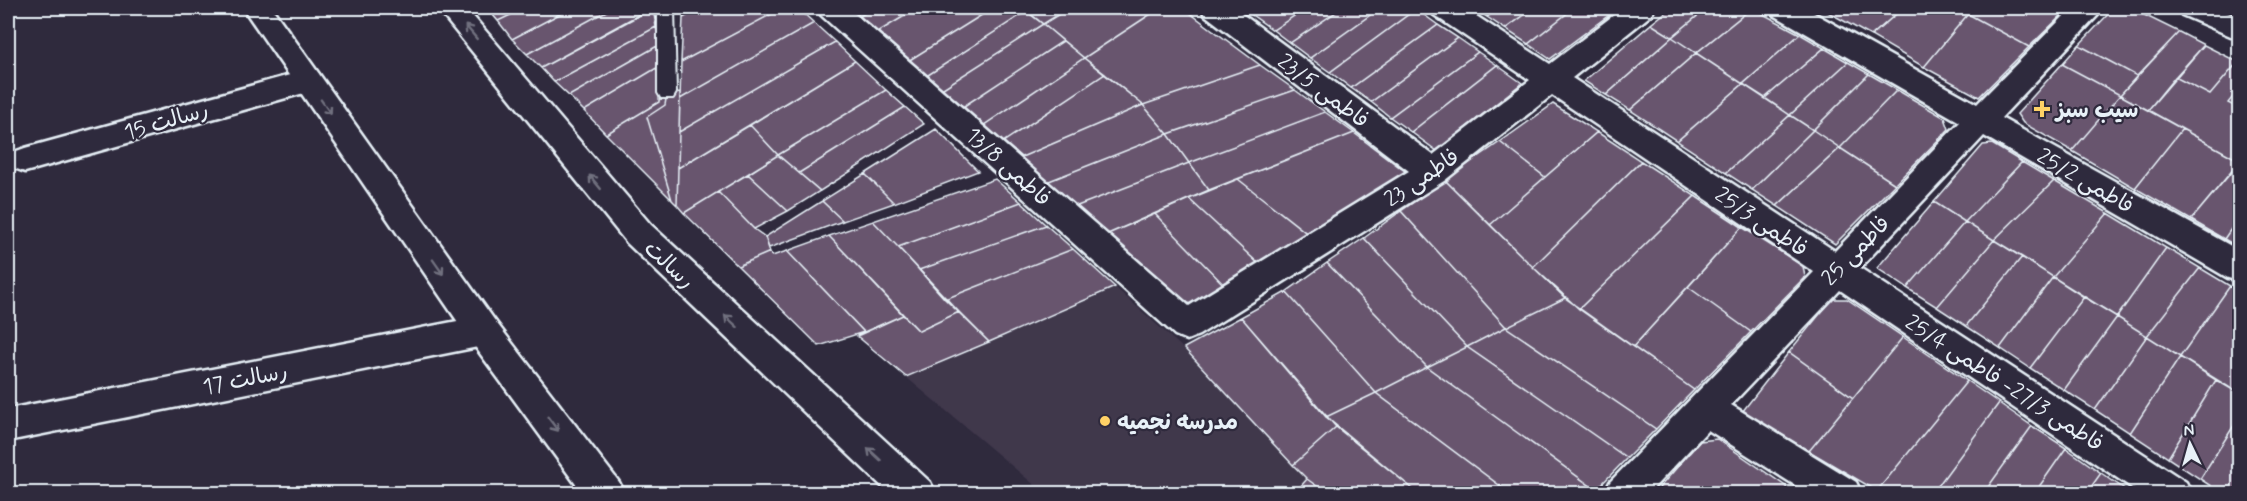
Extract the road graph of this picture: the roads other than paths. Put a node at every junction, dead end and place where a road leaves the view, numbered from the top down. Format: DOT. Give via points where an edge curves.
graph roads {
  1 [pos="257,8"];
  2 [pos="451,8"];
  3 [pos="666,8"];
  4 [pos="831,8"];
  5 [pos="1215,8"];
  6 [pos="1444,8"];
  7 [pos="1641,8"];
  8 [pos="1784,8"];
  9 [pos="2088,8"];
  10 [pos="2192,8"];
  11 [pos="2240,30"];
  12 [pos="1550,79"];
  13 [pos="308,81"];
  14 [pos="668,93"];
  15 [pos="1981,119"];
  16 [pos="25,160"];
  17 [pos="1433,172"];
  18 [pos="2240,268"];
  19 [pos="1836,270"];
  20 [pos="1187,326"];
  21 [pos="483,331"];
  22 [pos="1705,408"];
  23 [pos="8,425"];
  24 [pos="606,494"];
  25 [pos="917,494"];
  26 [pos="1623,494"];
  27 [pos="1843,494"];
  28 [pos="2173,494"];
  1 -- 13 [label="street"];
  25 -- 2 [label="street, رسالت, one-way" via="639,234"];
  3 -- 14 [label="lane"];
  4 -- 20 [label="street, فاطمی 13/8"];
  5 -- 17 [label="street, فاطمی 23/5"];
  6 -- 12 [label="street, فاطمی 25/3"];
  7 -- 12 [label="street, فاطمی 23"];
  8 -- 15 [label="street, فاطمی 25/2"];
  9 -- 15 [label="street, فاطمی 25"];
  10 -- 11 [label="street"];
  12 -- 17 [label="street, فاطمی 23"];
  12 -- 19 [label="street, فاطمی 25/3"];
  13 -- 16 [label="street, رسالت 15"];
  13 -- 21 [label="street, one-way"];
  15 -- 18 [label="street, فاطمی 25/2"];
  15 -- 19 [label="street, فاطمی 25"];
  17 -- 20 [label="street, فاطمی 23"];
  19 -- 22 [label="street, فاطمی 25"];
  19 -- 28 [label="street, فاطمی 27/3- فاطمی 25/4"];
  21 -- 23 [label="street, رسالت 17"];
  21 -- 24 [label="street, one-way"];
  22 -- 26 [label="street, فاطمی 25"];
  22 -- 27 [label="street"];
}
